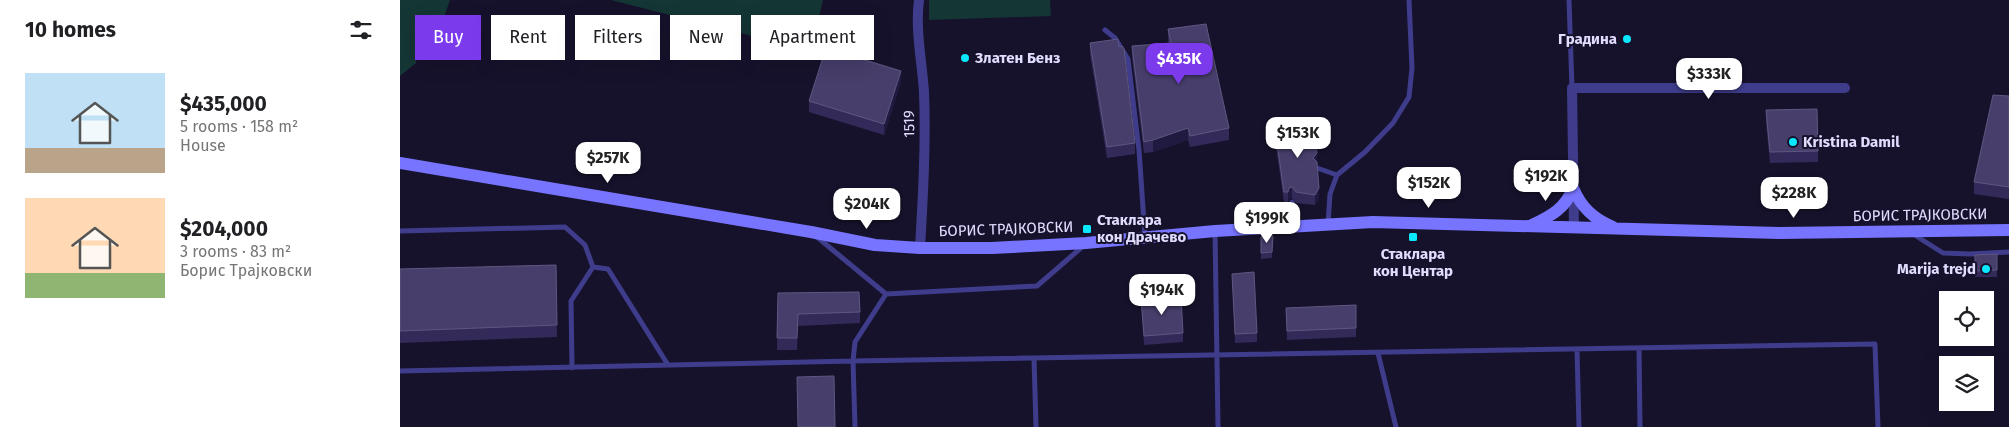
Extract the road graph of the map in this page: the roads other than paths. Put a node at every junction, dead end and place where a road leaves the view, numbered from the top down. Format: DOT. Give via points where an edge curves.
graph roads {
  1 [pos="919,0"];
  2 [pos="1409,0"];
  3 [pos="1569,0"];
  4 [pos="1105,30"];
  5 [pos="1572,88"];
  6 [pos="1846,88"];
  7 [pos="400,163"];
  8 [pos="1317,168"];
  9 [pos="1337,175"];
  10 [pos="1574,188"];
  11 [pos="1292,202"];
  12 [pos="1328,225"];
  13 [pos="1530,226"];
  14 [pos="1292,227"];
  15 [pos="1574,228"];
  16 [pos="1617,229"];
  17 [pos="2009,230"];
  18 [pos="400,231"];
  19 [pos="1215,231"];
  20 [pos="1909,231"];
  21 [pos="811,232"];
  22 [pos="1145,237"];
  23 [pos="1086,243"];
  24 [pos="920,248"];
  25 [pos="2009,252"];
  26 [pos="593,267"];
  27 [pos="886,294"];
  28 [pos="1639,348"];
  29 [pos="1577,349"];
  30 [pos="1378,353"];
  31 [pos="1217,356"];
  32 [pos="1034,358"];
  33 [pos="853,361"];
  34 [pos="668,365"];
  35 [pos="572,368"];
  36 [pos="400,371"];
  37 [pos="855,427"];
  38 [pos="1036,427"];
  39 [pos="1218,427"];
  40 [pos="1396,427"];
  41 [pos="1579,427"];
  42 [pos="1640,427"];
  43 [pos="1878,427"];
  1 -- 24 [label="street, 1519" via="925,159"];
  2 -- 9 [label="lane" via="1412,68 1409,97 1393,123"];
  3 -- 5 [label="lane"];
  4 -- 22 [label="lane" via="1115,38 1128,59"];
  5 -- 6 [label="street"];
  5 -- 10 [label="street"];
  7 -- 21 [label="main road, БОРИС ТРАЈКОВСКИ"];
  8 -- 9 [label="lane"];
  9 -- 12 [label="lane" via="1330,194"];
  10 -- 13 [label="main road" via="1558,210"];
  10 -- 15 [label="street"];
  10 -- 16 [label="main road" via="1587,211"];
  11 -- 14 [label="lane"];
  12 -- 13 [label="main road, БОРИС ТРАЈКОВСКИ" via="1373,222"];
  12 -- 14 [label="main road, БОРИС ТРАЈКОВСКИ"];
  13 -- 15 [label="main road, БОРИС ТРАЈКОВСКИ"];
  14 -- 19 [label="main road, БОРИС ТРАЈКОВСКИ"];
  15 -- 16 [label="main road, БОРИС ТРАЈКОВСКИ"];
  16 -- 20 [label="main road, БОРИС ТРАЈКОВСКИ" via="1780,233"];
  17 -- 20 [label="main road, БОРИС ТРАЈКОВСКИ"];
  18 -- 26 [label="lane" via="565,227 585,245"];
  19 -- 22 [label="main road, БОРИС ТРАЈКОВСКИ"];
  19 -- 31 [label="lane"];
  20 -- 25 [label="lane" via="1943,252"];
  21 -- 24 [label="main road, БОРИС ТРАЈКОВСКИ" via="875,245"];
  21 -- 27 [label="lane"];
  22 -- 23 [label="main road, БОРИС ТРАЈКОВСКИ"];
  23 -- 24 [label="main road, БОРИС ТРАЈКОВСКИ"];
  23 -- 27 [label="lane" via="1037,286"];
  26 -- 34 [label="lane" via="608,269"];
  26 -- 35 [label="lane" via="572,301"];
  27 -- 33 [label="lane" via="855,342"];
  28 -- 29 [label="lane"];
  28 -- 42 [label="lane"];
  28 -- 43 [label="lane" via="1875,344"];
  29 -- 30 [label="lane"];
  29 -- 41 [label="lane"];
  30 -- 31 [label="lane"];
  30 -- 40 [label="lane"];
  31 -- 32 [label="lane"];
  31 -- 39 [label="lane"];
  32 -- 33 [label="lane"];
  32 -- 38 [label="lane"];
  33 -- 34 [label="lane"];
  33 -- 37 [label="lane"];
  34 -- 35 [label="lane"];
  35 -- 36 [label="lane"];
}
